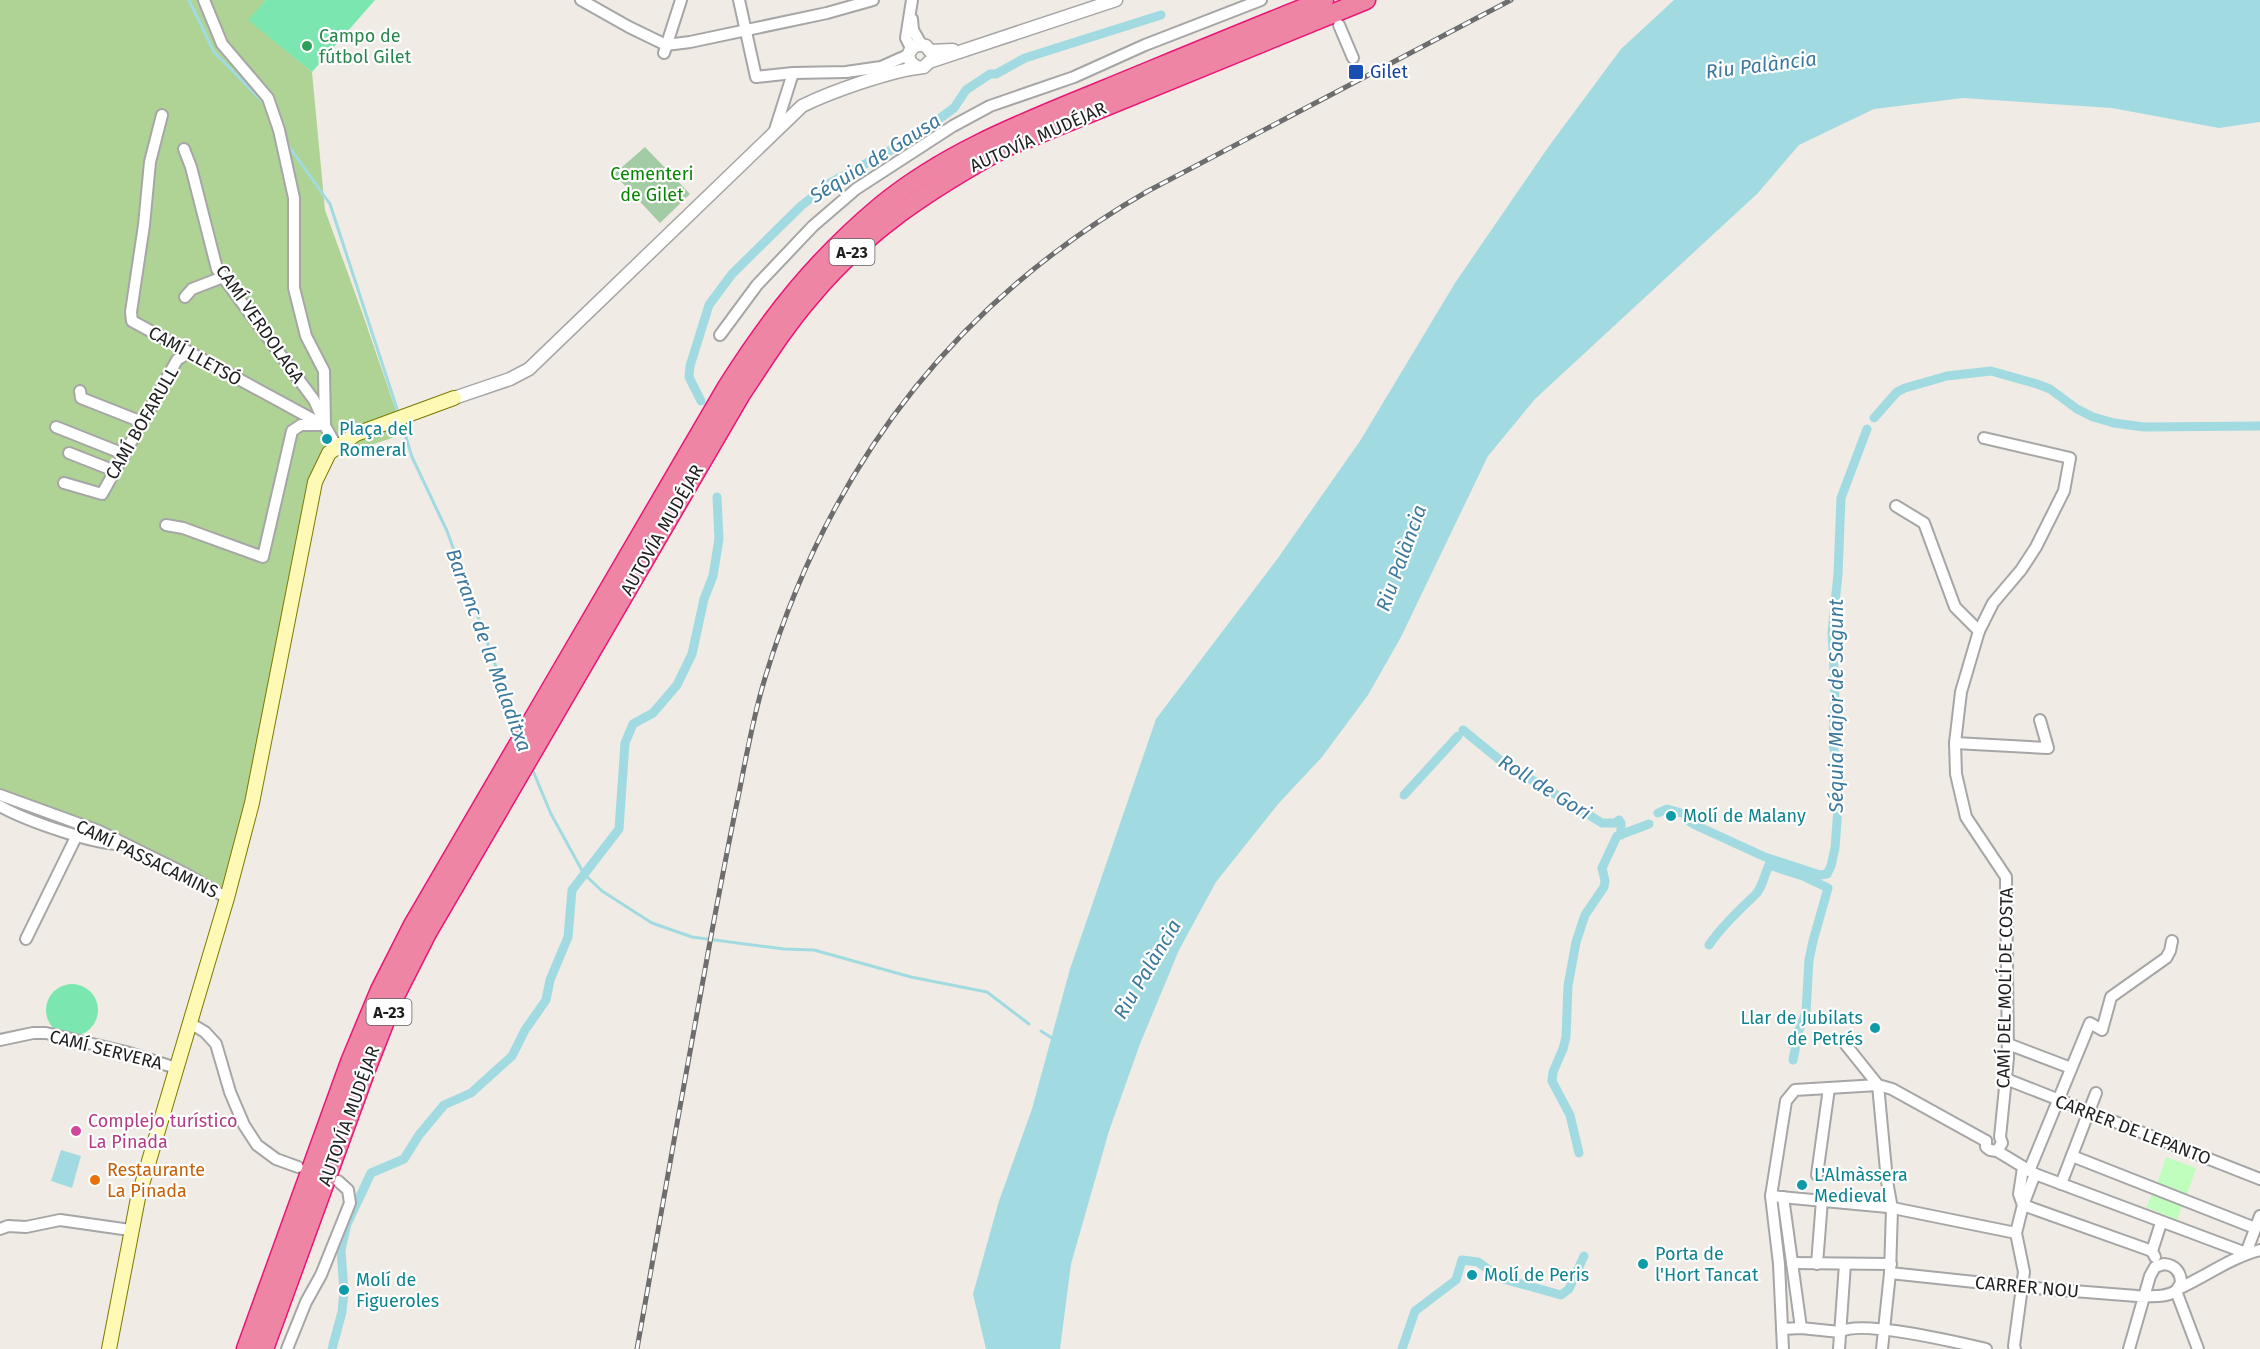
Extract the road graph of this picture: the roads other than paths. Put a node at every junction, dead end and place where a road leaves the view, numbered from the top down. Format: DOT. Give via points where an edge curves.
graph roads {
  1 [pos="204,0"];
  2 [pos="581,0"];
  3 [pos="681,0"];
  4 [pos="740,0"];
  5 [pos="873,0"];
  6 [pos="1116,0"];
  7 [pos="1262,0"];
  8 [pos="1324,0"];
  9 [pos="1366,0"];
  10 [pos="911,5"];
  11 [pos="1339,25"];
  12 [pos="746,30"];
  13 [pos="665,49"];
  14 [pos="918,53"];
  15 [pos="1353,58"];
  16 [pos="793,73"];
  17 [pos="878,78"];
  18 [pos="162,116"];
  19 [pos="774,133"];
  20 [pos="184,149"];
  21 [pos="224,277"];
  22 [pos="184,297"];
  23 [pos="720,335"];
  24 [pos="189,352"];
  25 [pos="80,391"];
  26 [pos="454,398"];
  27 [pos="142,422"];
  28 [pos="325,426"];
  29 [pos="56,427"];
  30 [pos="1984,438"];
  31 [pos="337,447"];
  32 [pos="69,453"];
  33 [pos="124,454"];
  34 [pos="114,471"];
  35 [pos="64,483"];
  36 [pos="1896,507"];
  37 [pos="166,525"];
  38 [pos="1979,632"];
  39 [pos="2040,720"];
  40 [pos="1955,743"];
  41 [pos="514,766"];
  42 [pos="0,795"];
  43 [pos="0,806"];
  44 [pos="77,835"];
  45 [pos="124,844"];
  46 [pos="227,898"];
  47 [pos="26,939"];
  48 [pos="2172,942"];
  49 [pos="190,1023"];
  50 [pos="0,1040"];
  51 [pos="2008,1044"];
  52 [pos="1846,1045"];
  53 [pos="176,1068"];
  54 [pos="2071,1068"];
  55 [pos="2006,1079"];
  56 [pos="1878,1084"];
  57 [pos="1828,1088"];
  58 [pos="2096,1093"];
  59 [pos="2057,1100"];
  60 [pos="2089,1113"];
  61 [pos="2000,1137"];
  62 [pos="1986,1141"];
  63 [pos="1997,1151"];
  64 [pos="2072,1156"];
  65 [pos="298,1167"];
  66 [pos="2029,1171"];
  67 [pos="1817,1175"];
  68 [pos="2260,1179"];
  69 [pos="338,1181"];
  70 [pos="2061,1184"];
  71 [pos="1771,1196"];
  72 [pos="1783,1197"];
  73 [pos="1822,1200"];
  74 [pos="299,1204"];
  75 [pos="2023,1204"];
  76 [pos="1892,1209"];
  77 [pos="2260,1216"];
  78 [pos="2161,1223"];
  79 [pos="2,1225"];
  80 [pos="2255,1228"];
  81 [pos="130,1230"];
  82 [pos="2016,1233"];
  83 [pos="2260,1250"];
  84 [pos="2152,1251"];
  85 [pos="2246,1253"];
  86 [pos="1792,1263"];
  87 [pos="1817,1264"];
  88 [pos="1845,1264"];
  89 [pos="2159,1265"];
  90 [pos="1890,1268"];
  91 [pos="2178,1270"];
  92 [pos="2206,1276"];
  93 [pos="2150,1280"];
  94 [pos="2022,1287"];
  95 [pos="2177,1290"];
  96 [pos="2164,1295"];
  97 [pos="2144,1296"];
  98 [pos="1801,1328"];
  99 [pos="1782,1329"];
  100 [pos="1883,1330"];
  101 [pos="1840,1332"];
  102 [pos="109,1349"];
  103 [pos="233,1349"];
  104 [pos="260,1349"];
  105 [pos="287,1349"];
  106 [pos="1783,1349"];
  107 [pos="1839,1349"];
  108 [pos="1882,1349"];
  109 [pos="1986,1349"];
  110 [pos="2015,1349"];
  111 [pos="2129,1349"];
  112 [pos="2199,1349"];
  1 -- 28 [label="street" via="222,44 268,98 279,130 294,198 294,288 306,336 324,371"];
  2 -- 13 [label="street"];
  3 -- 13 [label="street"];
  4 -- 12 [label="street"];
  5 -- 12 [label="street"];
  6 -- 14 [label="street" via="969,49"];
  7 -- 23 [label="street" via="1074,77 990,106 953,126 856,189 813,226 757,285"];
  8 -- 41 [label="highway, AUTOVÍA MUDÉJAR / A-23" via="995,135 937,167 883,204 837,244 800,284 750,351 536,712"];
  9 -- 41 [label="highway, AUTOVÍA MUDÉJAR / A-23" via="1004,148 938,185 849,255 776,340 541,735"];
  10 -- 14 [label="street"];
  11 -- 15 [label="street"];
  12 -- 13 [label="street"];
  12 -- 16 [label="street" via="756,77"];
  14 -- 16 [label="street" via="881,68"];
  14 -- 17 [label="street"];
  14 -- 17 [label="street" via="910,63 917,67"];
  16 -- 19 [label="street"];
  17 -- 19 [label="street" via="802,106"];
  18 -- 24 [label="street, CAMÍ LLETSÓ" via="150,162 132,321"];
  19 -- 26 [label="street" via="529,369"];
  20 -- 21 [label="street, CAMÍ VERDOLAGA" via="217,269"];
  21 -- 22 [label="street" via="192,289"];
  21 -- 28 [label="street, CAMÍ VERDOLAGA" via="314,400"];
  24 -- 27 [label="street, CAMÍ BOFARULL" via="177,360"];
  24 -- 28 [label="street, CAMÍ LLETSÓ"];
  25 -- 27 [label="street" via="81,398"];
  26 -- 31 [label="main road" via="356,434"];
  27 -- 33 [label="street, CAMÍ BOFARULL"];
  28 -- 31 [label="street"];
  28 -- 37 [label="street" via="301,425 292,431 263,557"];
  29 -- 33 [label="street"];
  30 -- 38 [label="street, CAMÍ DEL MOLÍ DE COSTA" via="2070,458 2064,491 2036,547 1993,603"];
  31 -- 46 [label="main road" via="329,453 315,482 252,803"];
  32 -- 34 [label="street"];
  33 -- 34 [label="street, CAMÍ BOFARULL"];
  34 -- 35 [label="street, CAMÍ BOFARULL" via="102,494"];
  36 -- 38 [label="street" via="1924,523 1955,606"];
  38 -- 40 [label="street, CAMÍ DEL MOLÍ DE COSTA" via="1961,692"];
  39 -- 40 [label="street" via="2048,747"];
  40 -- 51 [label="street, CAMÍ DEL MOLÍ DE COSTA" via="1956,774 1966,818 2006,877"];
  41 -- 74 [label="highway, AUTOVÍA MUDÉJAR / A-23" via="413,925 380,990"];
  41 -- 104 [label="highway, AUTOVÍA MUDÉJAR / A-23" via="394,998"];
  42 -- 45 [label="street, CAMÍ PASSACAMINS"];
  43 -- 44 [label="street"];
  44 -- 45 [label="street" via="101,843"];
  44 -- 47 [label="street"];
  45 -- 46 [label="street, CAMÍ PASSACAMINS"];
  46 -- 49 [label="main road"];
  48 -- 54 [label="street" via="2166,958 2111,997 2102,1030 2090,1023"];
  49 -- 53 [label="main road"];
  49 -- 65 [label="street" via="216,1044 230,1092 257,1145 276,1159"];
  50 -- 53 [label="street, CAMÍ SERVERA" via="46,1033"];
  51 -- 54 [label="street"];
  51 -- 55 [label="street, CAMÍ DEL MOLÍ DE COSTA"];
  52 -- 56 [label="street"];
  53 -- 81 [label="main road"];
  54 -- 59 [label="street"];
  55 -- 59 [label="street, CARRER DE LEPANTO"];
  55 -- 61 [label="street, CAMÍ DEL MOLÍ DE COSTA"];
  56 -- 57 [label="street"];
  56 -- 62 [label="street"];
  56 -- 76 [label="street"];
  57 -- 67 [label="street"];
  57 -- 71 [label="street" via="1795,1090 1786,1101"];
  58 -- 60 [label="street"];
  59 -- 60 [label="street, CARRER DE LEPANTO"];
  59 -- 66 [label="street"];
  60 -- 64 [label="street"];
  60 -- 68 [label="street, CARRER DE LEPANTO"];
  61 -- 62 [label="street" via="1991,1135"];
  61 -- 63 [label="street" via="2002,1146"];
  62 -- 63 [label="street" via="1988,1149"];
  63 -- 66 [label="street"];
  64 -- 70 [label="street"];
  64 -- 80 [label="street"];
  66 -- 70 [label="street"];
  66 -- 75 [label="street"];
  69 -- 105 [label="street" via="348,1190 350,1203"];
  70 -- 78 [label="street"];
  71 -- 72 [label="street"];
  71 -- 99 [label="street"];
  72 -- 73 [label="street"];
  72 -- 86 [label="street"];
  73 -- 76 [label="street"];
  73 -- 87 [label="street"];
  74 -- 103 [label="highway"];
  74 -- 104 [label="highway, AUTOVÍA MUDÉJAR / A-23"];
  75 -- 82 [label="street"];
  75 -- 84 [label="street"];
  76 -- 82 [label="street"];
  76 -- 90 [label="street"];
  77 -- 80 [label="street"];
  78 -- 84 [label="street"];
  78 -- 85 [label="street"];
  79 -- 81 [label="street" via="26,1227 60,1220"];
  80 -- 85 [label="street"];
  81 -- 102 [label="main road"];
  82 -- 94 [label="street" via="2024,1272"];
  83 -- 85 [label="street"];
  84 -- 89 [label="street"];
  85 -- 92 [label="street"];
  86 -- 87 [label="street, CARRER NOU"];
  86 -- 98 [label="street"];
  87 -- 88 [label="street, CARRER NOU"];
  88 -- 90 [label="street, CARRER NOU"];
  88 -- 101 [label="street"];
  89 -- 91 [label="street" via="2170,1264"];
  89 -- 93 [label="street"];
  90 -- 94 [label="street, CARRER NOU"];
  90 -- 100 [label="street"];
  91 -- 92 [label="street"];
  91 -- 95 [label="street" via="2181,1283"];
  92 -- 95 [label="street"];
  93 -- 96 [label="street" via="2153,1290"];
  93 -- 97 [label="street"];
  94 -- 97 [label="street, CARRER NOU"];
  94 -- 110 [label="street"];
  95 -- 96 [label="street"];
  95 -- 112 [label="street"];
  96 -- 97 [label="street, CARRER NOU"];
  97 -- 111 [label="street"];
  98 -- 99 [label="street"];
  98 -- 101 [label="street"];
  99 -- 106 [label="street"];
  100 -- 101 [label="street" via="1856,1328"];
  100 -- 108 [label="street"];
  100 -- 109 [label="street" via="1923,1334"];
  101 -- 107 [label="street"];
}
